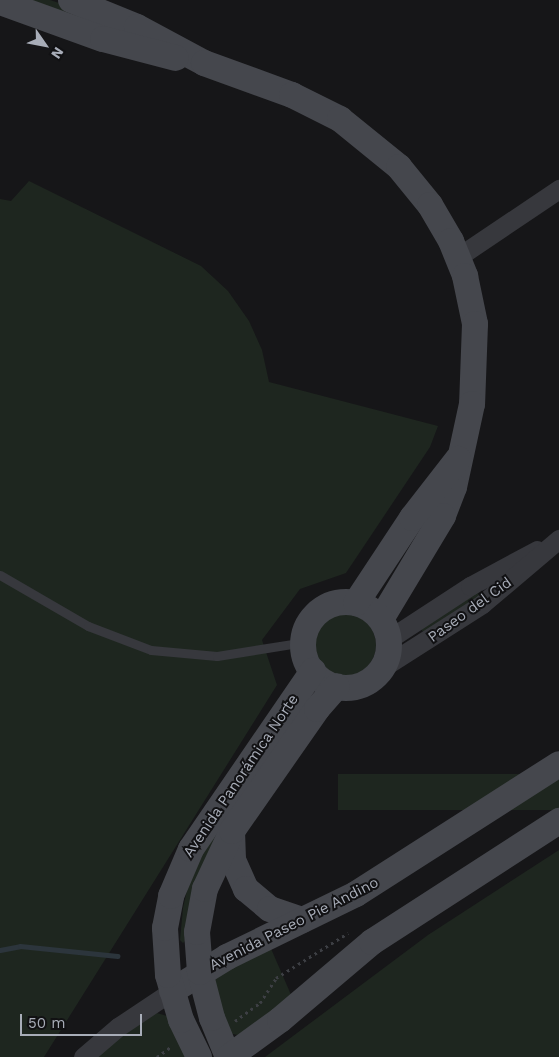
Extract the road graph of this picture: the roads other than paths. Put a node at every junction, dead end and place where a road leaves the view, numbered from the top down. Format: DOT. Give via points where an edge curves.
graph roads {
  1 [pos="71,0"];
  2 [pos="0,2"];
  3 [pos="204,63"];
  4 [pos="559,189"];
  5 [pos="458,257"];
  6 [pos="458,458"];
  7 [pos="555,541"];
  8 [pos="0,574"];
  9 [pos="356,603"];
  10 [pos="385,629"];
  11 [pos="304,642"];
  12 [pos="382,668"];
  13 [pos="312,671"];
  14 [pos="337,686"];
  15 [pos="559,764"];
  16 [pos="559,821"];
  17 [pos="232,831"];
  18 [pos="302,920"];
  19 [pos="197,942"];
  20 [pos="165,944"];
  21 [pos="200,972"];
  22 [pos="172,991"];
  23 [pos="83,1057"];
  24 [pos="200,1057"];
  25 [pos="229,1057"];
  1 -- 3 [label="street" via="137,27"];
  2 -- 3 [label="street" via="103,39"];
  3 -- 5 [label="street" via="316,106 363,134 415,185 445,229"];
  4 -- 5 [label="street"];
  5 -- 6 [label="street" via="472,300 476,348 472,404"];
  6 -- 9 [label="street" via="412,518"];
  6 -- 10 [label="street" via="454,487 443,516"];
  7 -- 10 [label="street, Paseo del Cid"];
  7 -- 12 [label="street, Paseo del Cid" via="482,604"];
  8 -- 11 [label="lane" via="102,632 151,650 216,656"];
  9 -- 10 [label="street" via="370,609"];
  9 -- 11 [label="street" via="340,602 324,608 308,626"];
  10 -- 12 [label="street"];
  11 -- 13 [label="street"];
  12 -- 14 [label="street" via="362,684"];
  13 -- 14 [label="street" via="323,681"];
  13 -- 20 [label="street, Avenida Panorámica Norte" via="191,849 171,896"];
  14 -- 17 [label="street, Avenida Panorámica Norte" via="316,709"];
  15 -- 18 [label="street, Avenida Paseo Pie Andino" via="368,887"];
  16 -- 25 [label="street" via="360,952 280,1020"];
  17 -- 18 [label="street" via="233,860 246,889 270,909"];
  17 -- 19 [label="street, Avenida Panorámica Norte" via="205,889"];
  18 -- 21 [label="street, Avenida Paseo Pie Andino"];
  19 -- 20 [label="street" via="181,951"];
  19 -- 21 [label="street, Avenida Panorámica Norte"];
  20 -- 22 [label="street, Avenida Panorámica Norte"];
  21 -- 22 [label="street, Avenida Paseo Pie Andino"];
  21 -- 25 [label="street, Avenida Panorámica Norte" via="212,1018"];
  22 -- 23 [label="street, Avenida Paseo Pie Andino"];
  22 -- 24 [label="street, Avenida Panorámica Norte"];
}
